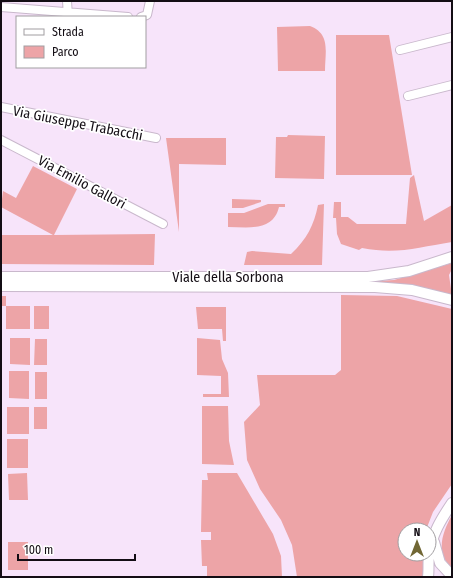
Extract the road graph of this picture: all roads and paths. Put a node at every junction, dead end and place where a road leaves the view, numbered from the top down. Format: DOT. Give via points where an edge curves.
graph roads {
  1 [pos="67,1"];
  2 [pos="150,1"];
  3 [pos="1,7"];
  4 [pos="68,15"];
  5 [pos="98,16"];
  6 [pos="144,16"];
  7 [pos="452,37"];
  8 [pos="400,50"];
  9 [pos="452,85"];
  10 [pos="408,96"];
  11 [pos="1,108"];
  12 [pos="156,138"];
  13 [pos="1,140"];
  14 [pos="163,224"];
  15 [pos="452,257"];
  16 [pos="1,277"];
  17 [pos="1,286"];
  18 [pos="452,300"];
  19 [pos="452,503"];
  20 [pos="437,529"];
  21 [pos="437,553"];
  22 [pos="429,562"];
  23 [pos="452,576"];
  24 [pos="428,577"];
  1 -- 4 [label="street"];
  2 -- 6 [label="street"];
  3 -- 4 [label="street"];
  4 -- 5 [label="street"];
  7 -- 8 [label="street"];
  9 -- 10 [label="street"];
  11 -- 12 [label="street, Via Giuseppe Trabacchi"];
  13 -- 14 [label="street, Via Emilio Gallori"];
  15 -- 16 [label="street, Viale della Sorbona" via="409,271 368,277"];
  17 -- 18 [label="street, Viale della Sorbona" via="375,287 412,290"];
  19 -- 20 [label="street"];
  21 -- 23 [label="street" via="445,570"];
  22 -- 24 [label="street"];
}
